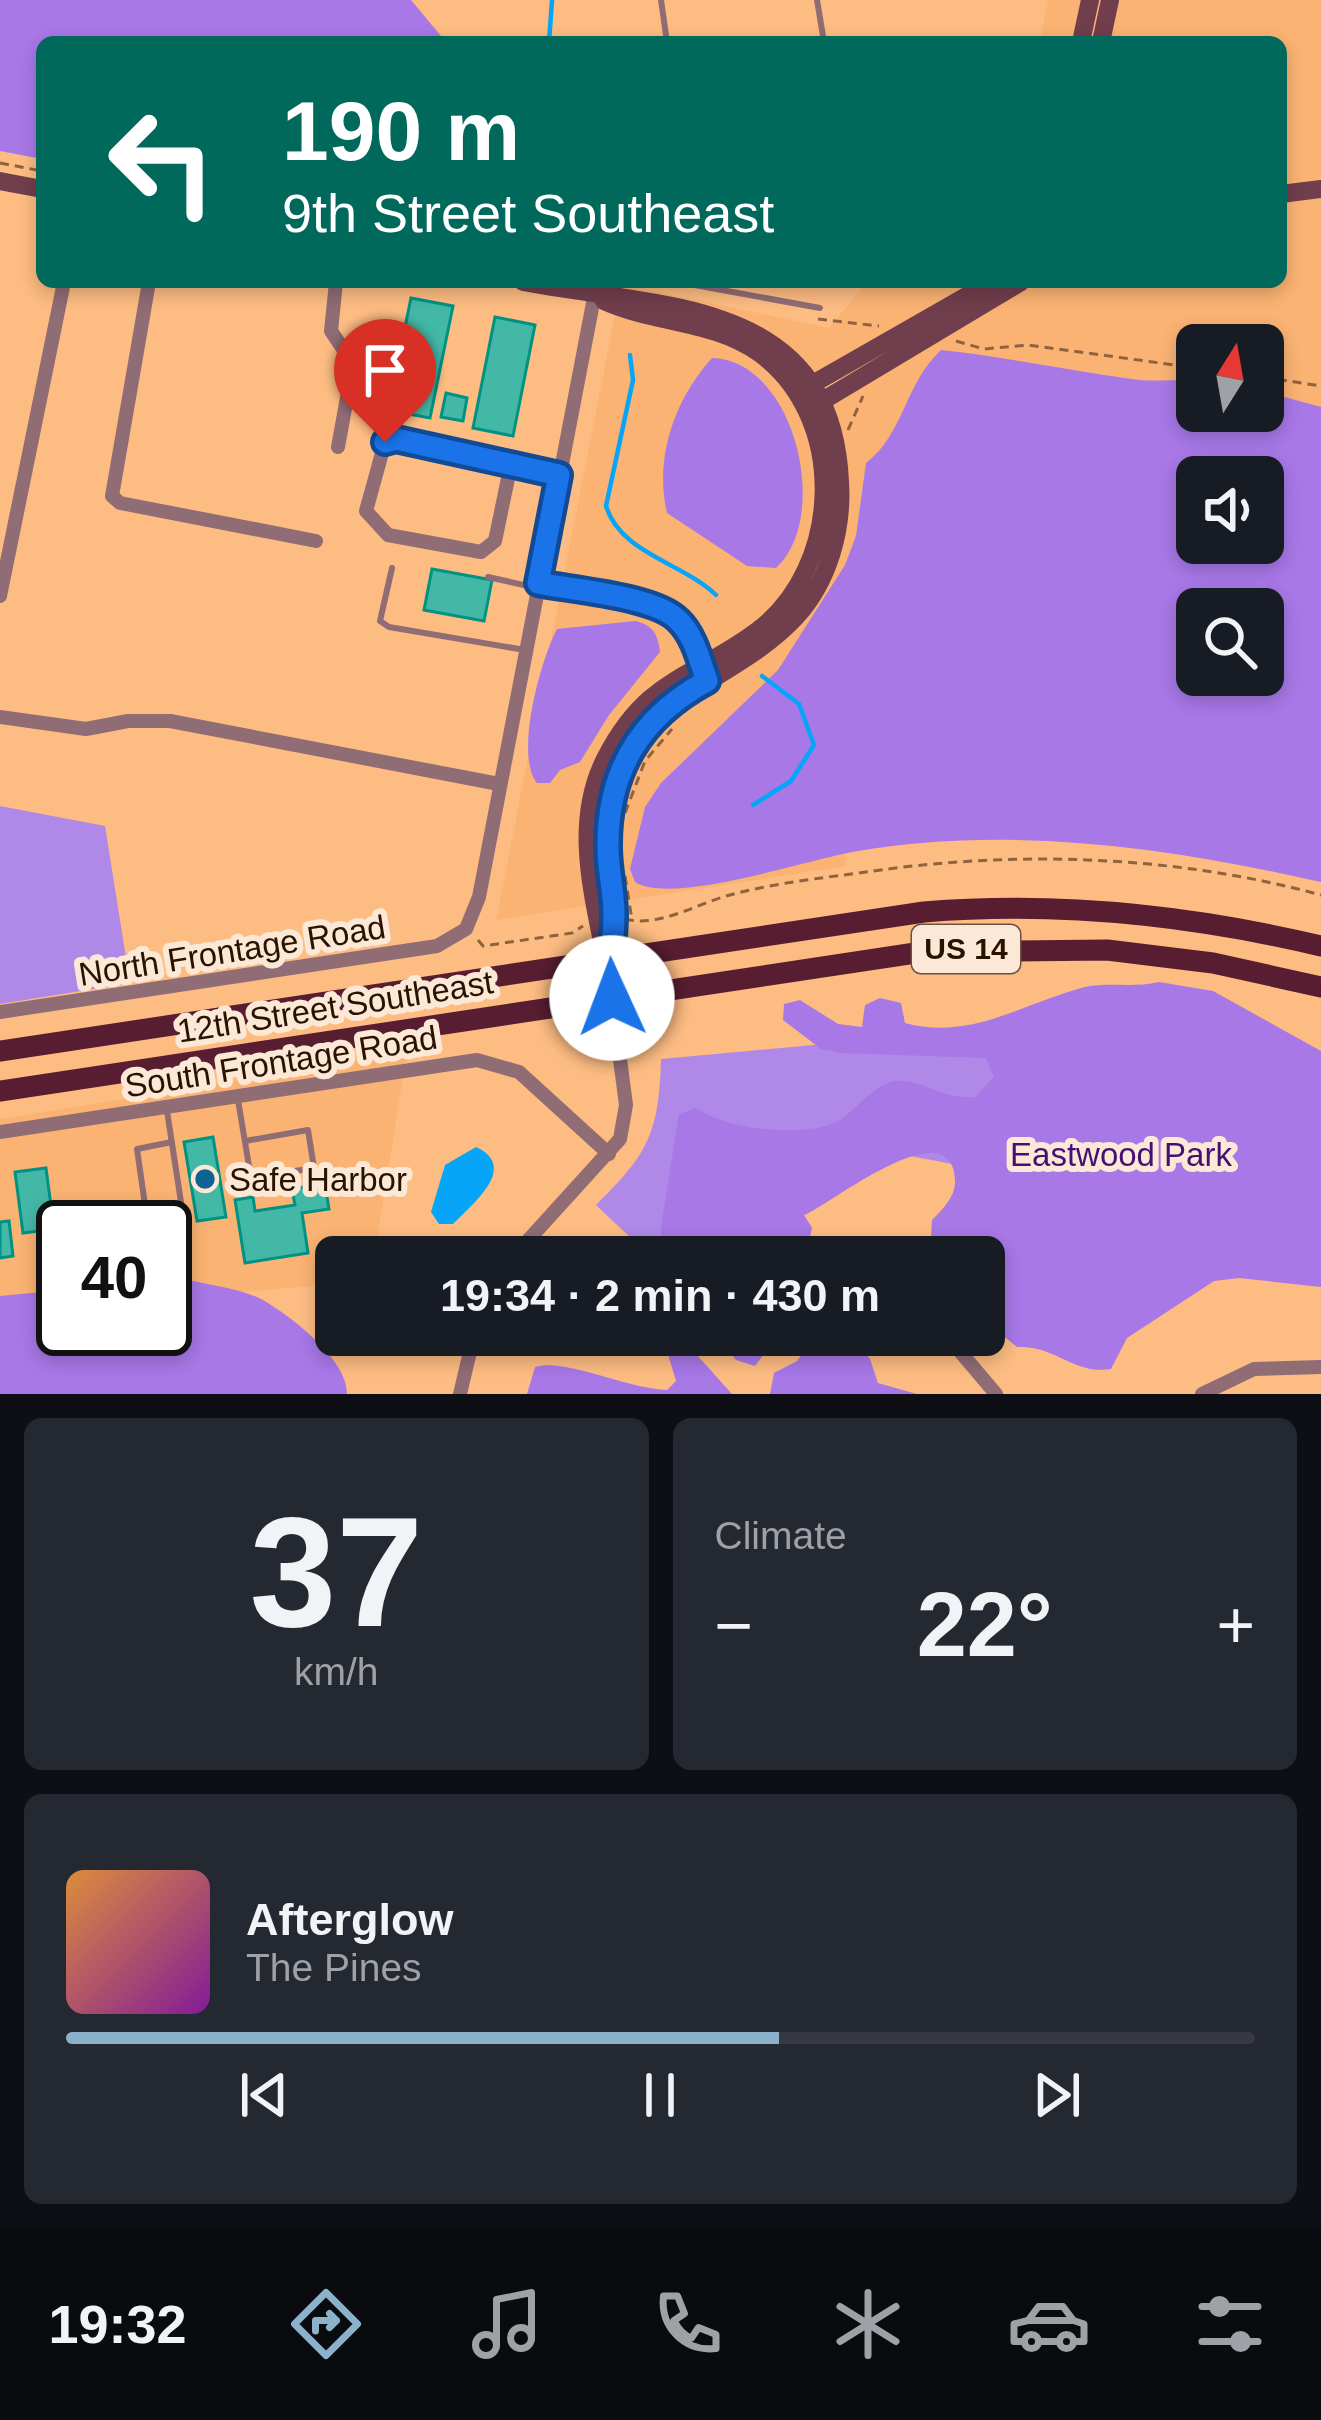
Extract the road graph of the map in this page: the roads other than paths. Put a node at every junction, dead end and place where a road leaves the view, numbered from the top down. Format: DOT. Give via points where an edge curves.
graph roads {
  1 [pos="662,0"];
  2 [pos="817,0"];
  3 [pos="1090,0"];
  4 [pos="1110,0"];
  5 [pos="666,36"];
  6 [pos="823,36"];
  7 [pos="1082,36"];
  8 [pos="1102,36"];
  9 [pos="0,181"];
  10 [pos="36,188"];
  11 [pos="1321,189"];
  12 [pos="1287,193"];
  13 [pos="63,288"];
  14 [pos="147,288"];
  15 [pos="335,288"];
  16 [pos="711,288"];
  17 [pos="982,288"];
  18 [pos="1012,288"];
  19 [pos="595,289"];
  20 [pos="820,308"];
  21 [pos="810,397"];
  22 [pos="338,447"];
  23 [pos="511,464"];
  24 [pos="559,475"];
  25 [pos="316,541"];
  26 [pos="392,568"];
  27 [pos="488,577"];
  28 [pos="537,586"];
  29 [pos="0,596"];
  30 [pos="525,650"];
  31 [pos="704,672"];
  32 [pos="0,717"];
  33 [pos="500,784"];
  34 [pos="1321,946"];
  35 [pos="607,957"];
  36 [pos="1321,987"];
  37 [pos="612,998"];
  38 [pos="0,1012"];
  39 [pos="0,1051"];
  40 [pos="0,1091"];
  41 [pos="237,1097"];
  42 [pos="167,1107"];
  43 [pos="0,1132"];
  44 [pos="245,1141"];
  45 [pos="172,1142"];
  46 [pos="609,1154"];
  47 [pos="533,1236"];
  48 [pos="469,1356"];
  49 [pos="964,1356"];
  50 [pos="1321,1367"];
  51 [pos="460,1394"];
  52 [pos="996,1394"];
  53 [pos="1202,1394"];
  1 -- 5 [label="lane"];
  2 -- 6 [label="lane"];
  3 -- 7 [label="street"];
  4 -- 8 [label="street"];
  9 -- 10 [label="street"];
  11 -- 12 [label="street"];
  13 -- 29 [label="street"];
  14 -- 25 [label="street" via="112,496"];
  15 -- 22 [label="street" via="331,331 351,376"];
  16 -- 20 [label="lane"];
  17 -- 21 [label="street"];
  18 -- 21 [label="street" via="945,331"];
  19 -- 21 [label="street" via="629,312 730,338"];
  19 -- 24 [label="street"];
  21 -- 31 [label="street" via="840,471 829,560 781,632"];
  23 -- 23 [label="street" via="495,541 481,552 388,535 366,511 385,442"];
  23 -- 24 [label="street"];
  24 -- 28 [label="street"];
  26 -- 30 [label="lane" via="380,621 389,628"];
  27 -- 28 [label="lane"];
  28 -- 30 [label="street"];
  28 -- 31 [label="street" via="666,611 687,631"];
  30 -- 33 [label="street"];
  31 -- 35 [label="street" via="665,682 605,758 588,826"];
  32 -- 33 [label="street" via="86,729 170,722"];
  33 -- 38 [label="street, North Frontage Road" via="479,897 466,928 437,946"];
  34 -- 35 [label="main road, 12th Street Southeast / US 14" via="1135,914 974,908"];
  35 -- 37 [label="street"];
  35 -- 39 [label="main road, 12th Street Southeast / US 14"];
  36 -- 37 [label="main road, 12th Street Southeast / US 14" via="1160,955 990,947"];
  37 -- 40 [label="main road, 12th Street Southeast / US 14"];
  37 -- 46 [label="street" via="626,1120"];
  41 -- 42 [label="street, South Frontage Road"];
  41 -- 44 [label="lane"];
  41 -- 46 [label="street, South Frontage Road" via="477,1060 519,1072"];
  42 -- 43 [label="street, South Frontage Road"];
  42 -- 45 [label="lane"];
  44 -- 44 [label="lane" via="251,1178 314,1168 308,1130"];
  45 -- 45 [label="lane" via="183,1215 147,1219 136,1149"];
  46 -- 47 [label="street"];
  48 -- 51 [label="street"];
  49 -- 52 [label="street"];
  50 -- 53 [label="street" via="1254,1369"];
}
